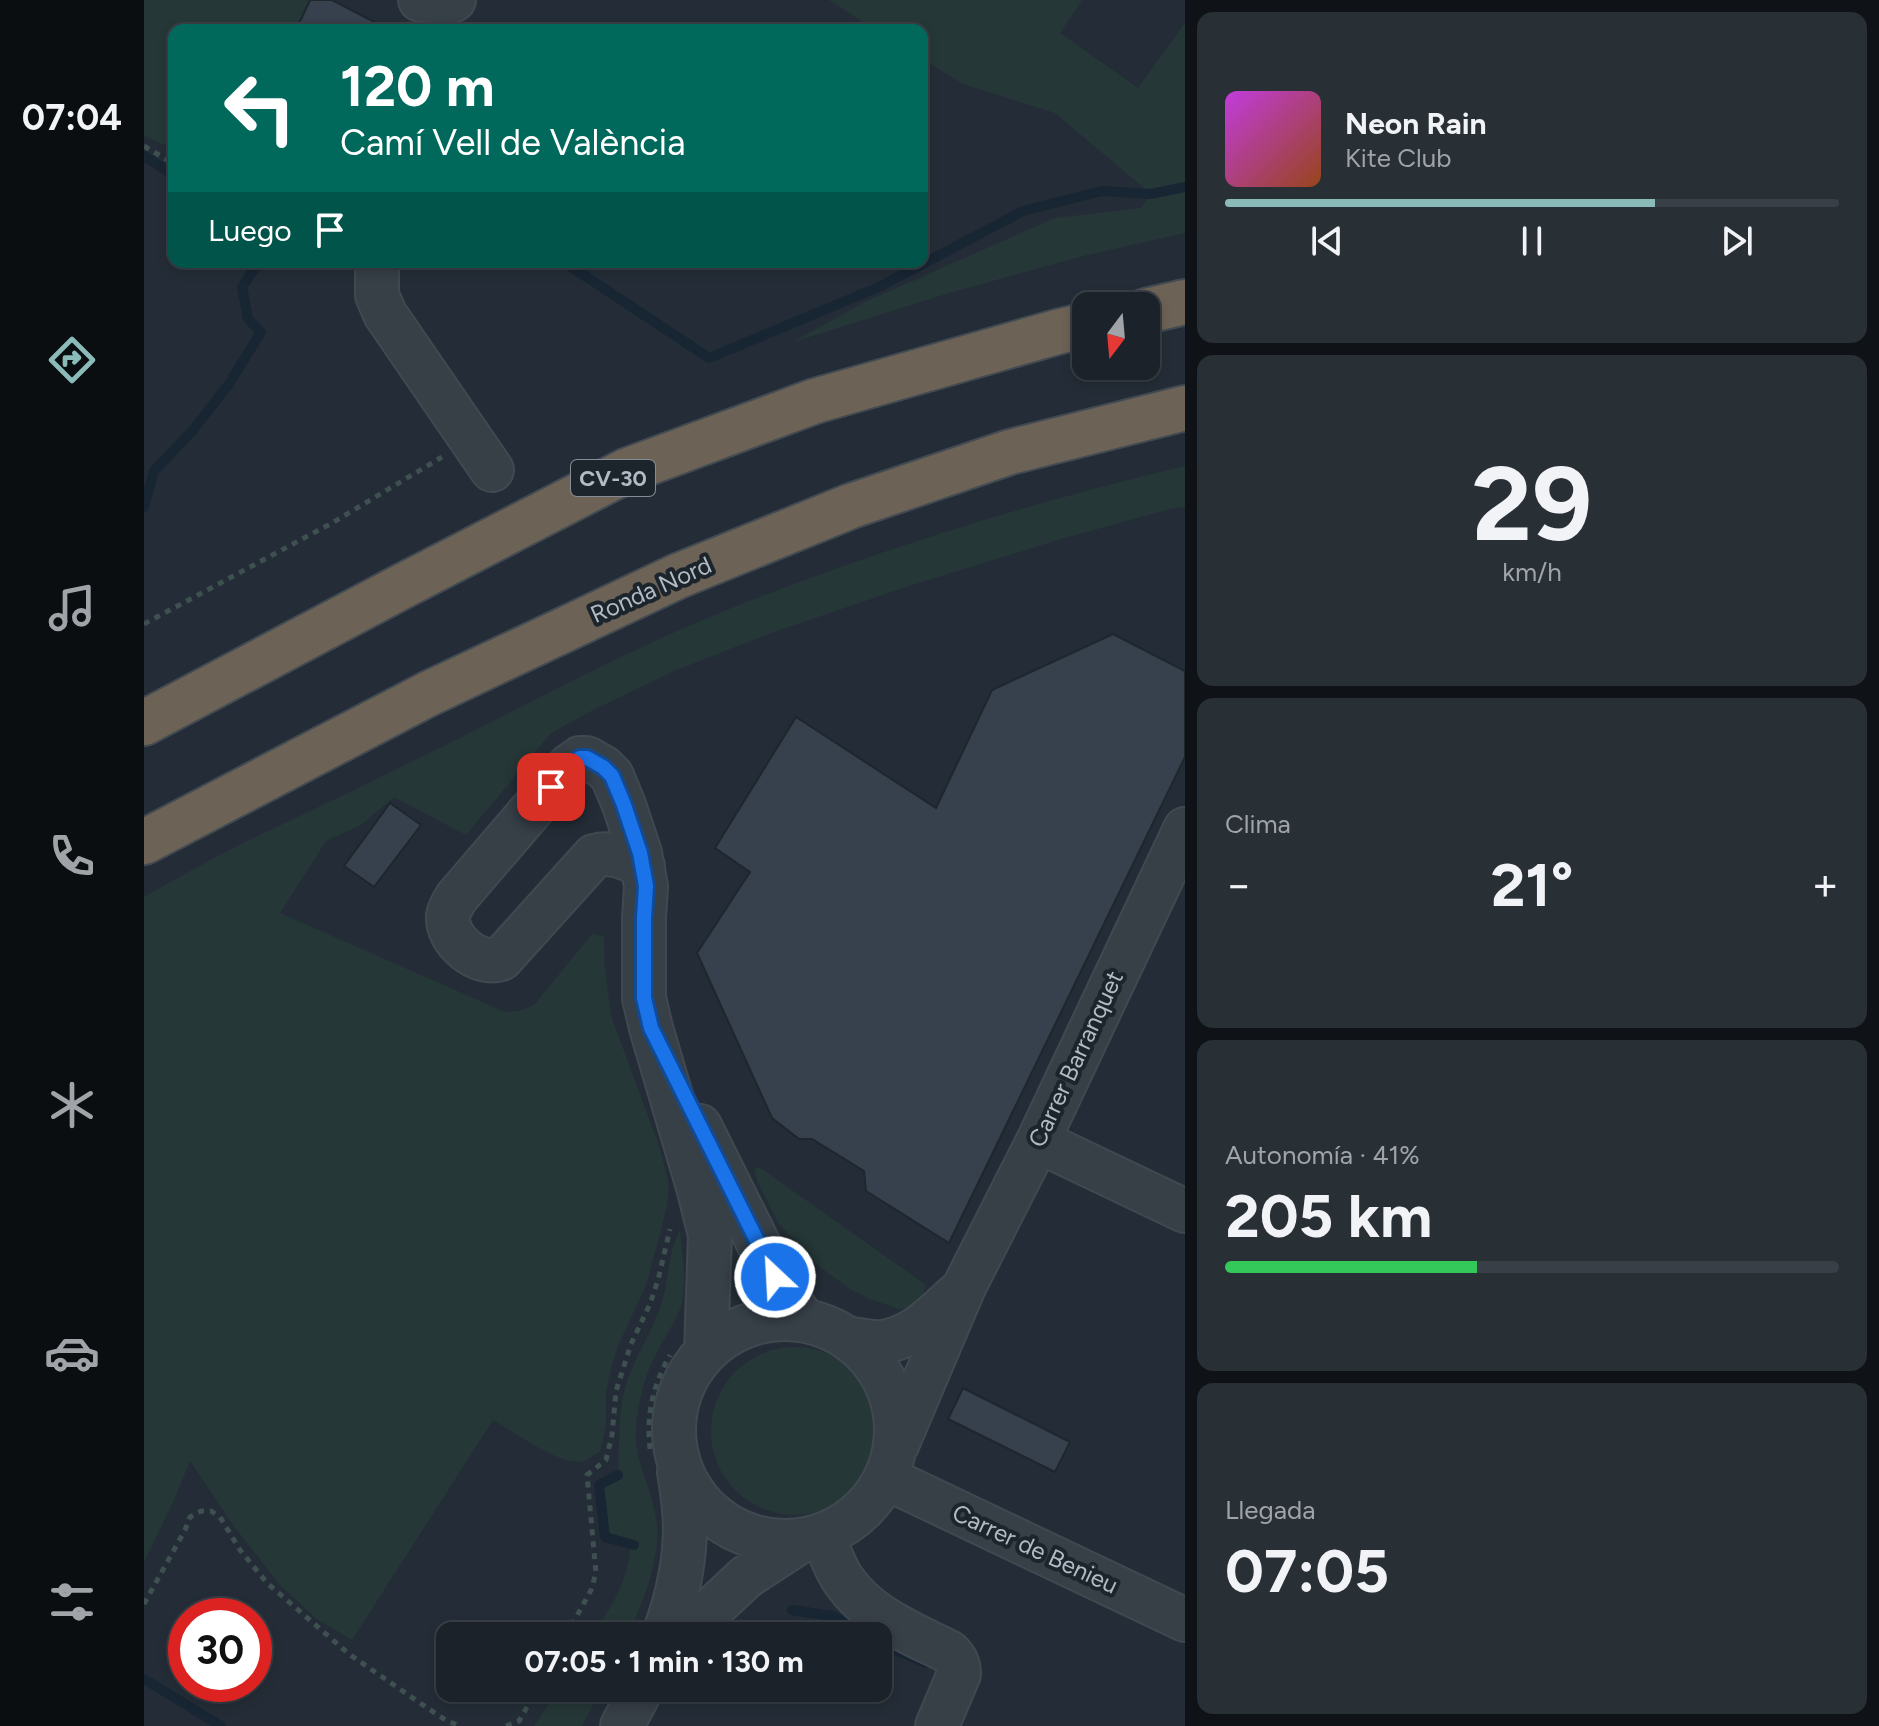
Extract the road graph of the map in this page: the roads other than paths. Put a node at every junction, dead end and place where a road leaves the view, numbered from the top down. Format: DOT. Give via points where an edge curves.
graph roads {
  1 [pos="420,0"];
  2 [pos="454,0"];
  3 [pos="476,0"];
  4 [pos="469,24"];
  5 [pos="377,279"];
  6 [pos="1185,302"];
  7 [pos="1160,308"];
  8 [pos="1072,328"];
  9 [pos="1185,408"];
  10 [pos="481,455"];
  11 [pos="144,723"];
  12 [pos="1185,829"];
  13 [pos="144,842"];
  14 [pos="643,866"];
  15 [pos="651,1028"];
  16 [pos="1038,1141"];
  17 [pos="1185,1211"];
  18 [pos="964,1287"];
  19 [pos="803,1320"];
  20 [pos="850,1339"];
  21 [pos="691,1348"];
  22 [pos="664,1455"];
  23 [pos="890,1464"];
  24 [pos="814,1537"];
  25 [pos="1185,1620"];
  26 [pos="668,1622"];
  27 [pos="698,1622"];
  28 [pos="937,1726"];
  1 -- 2 [label="street"];
  3 -- 4 [label="street"];
  5 -- 10 [label="street" via="385,314"];
  6 -- 7 [label="highway"];
  8 -- 11 [label="highway, CV-30" via="815,401 626,471"];
  9 -- 13 [label="highway, Ronda Nord" via="1010,452 851,506 678,576 428,694"];
  12 -- 16 [label="street, Carrer Barranquet"];
  14 -- 14 [label="street" via="612,776 580,758 456,898 448,912 452,935 474,955 501,959 594,856 613,854"];
  14 -- 15 [label="street" via="644,998"];
  15 -- 19 [label="street" via="775,1277"];
  15 -- 21 [label="street" via="710,1235"];
  16 -- 17 [label="street"];
  16 -- 18 [label="street, Carrer Barranquet"];
  18 -- 20 [label="street" via="909,1335 881,1342"];
  18 -- 23 [label="street, Carrer Barranquet"];
  19 -- 20 [label="street"];
  19 -- 21 [label="street" via="767,1319"];
  20 -- 23 [label="street" via="890,1390 897,1421"];
  21 -- 22 [label="street"];
  22 -- 24 [label="street" via="712,1513 740,1531 771,1540"];
  22 -- 26 [label="street" via="685,1513"];
  23 -- 24 [label="street" via="860,1512"];
  23 -- 25 [label="street, Carrer de Benieu"];
  24 -- 27 [label="street" via="746,1577"];
  24 -- 28 [label="street" via="844,1582 873,1612 949,1652 959,1665"];
}
